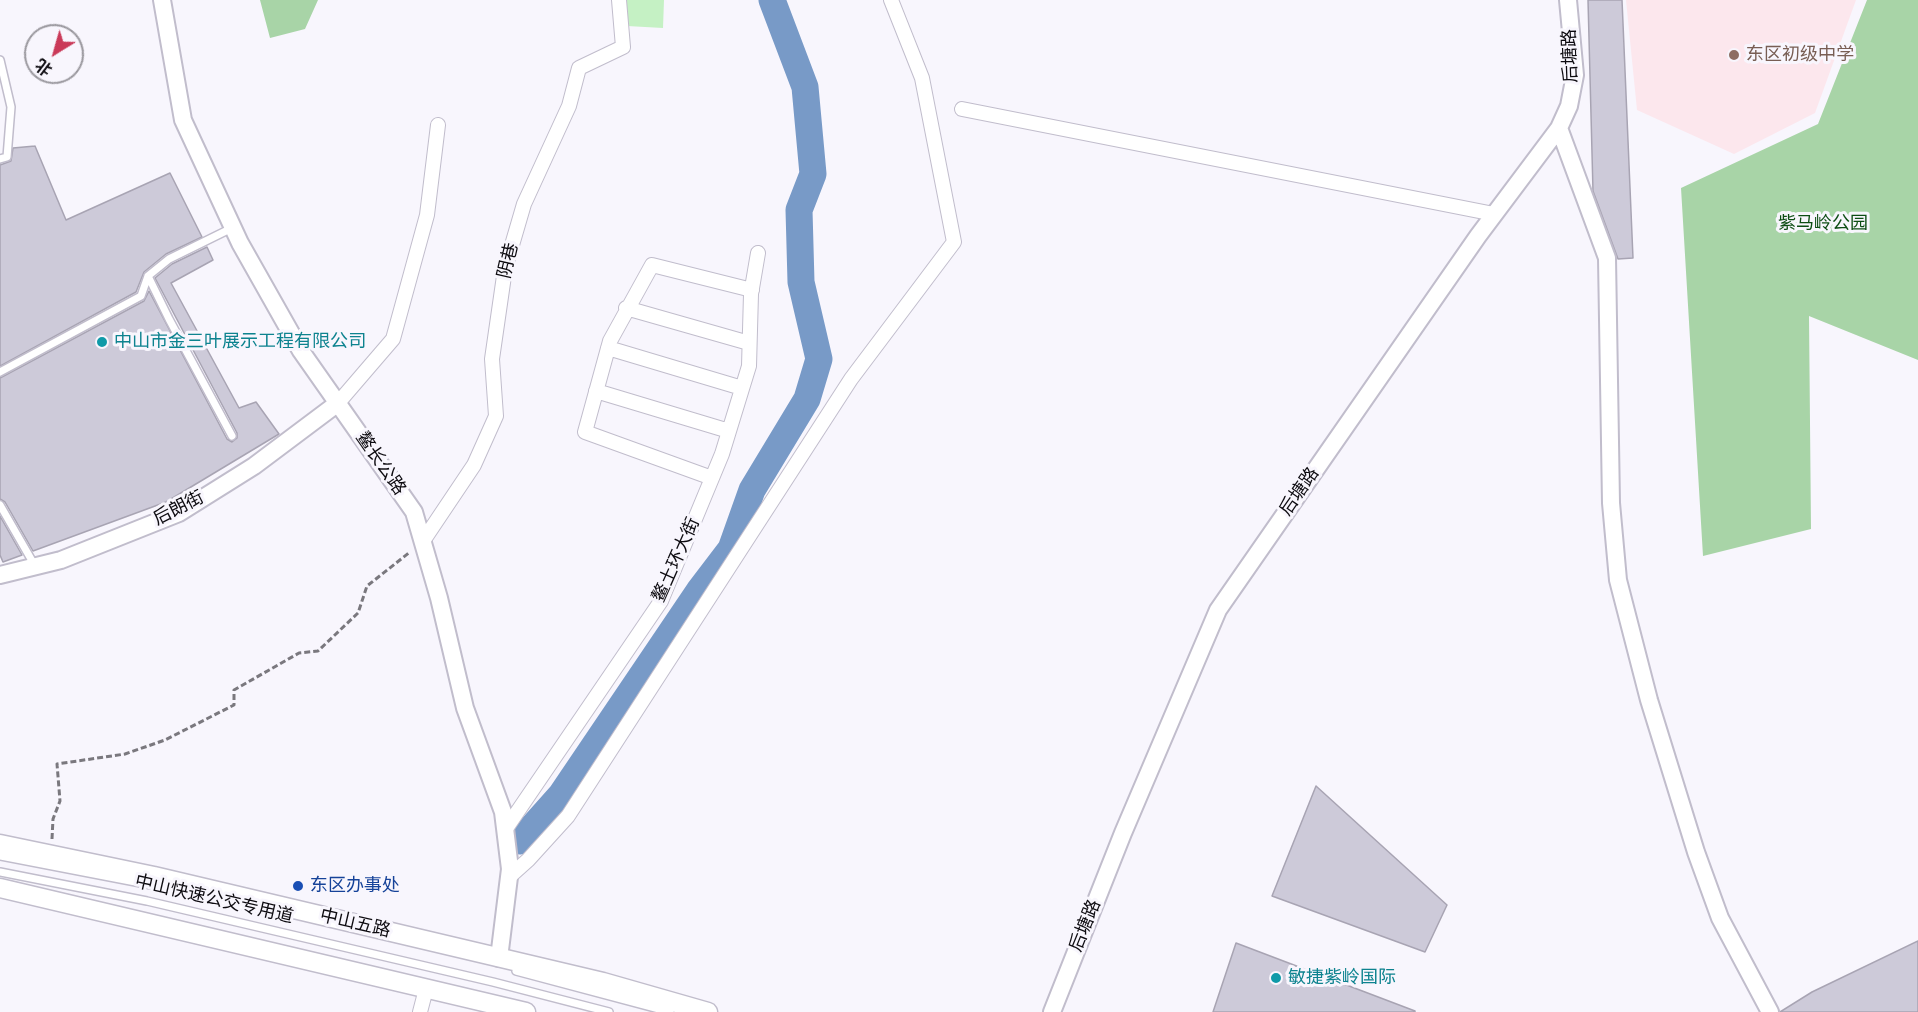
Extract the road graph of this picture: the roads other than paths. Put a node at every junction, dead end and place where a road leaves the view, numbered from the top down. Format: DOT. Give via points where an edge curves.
graph roads {
  1 [pos="162,0"];
  2 [pos="619,0"];
  3 [pos="891,0"];
  4 [pos="1568,0"];
  5 [pos="0,60"];
  6 [pos="962,109"];
  7 [pos="438,125"];
  8 [pos="1559,128"];
  9 [pos="0,159"];
  10 [pos="1494,214"];
  11 [pos="233,227"];
  12 [pos="758,252"];
  13 [pos="148,276"];
  14 [pos="752,290"];
  15 [pos="626,308"];
  16 [pos="750,343"];
  17 [pos="608,348"];
  18 [pos="0,372"];
  19 [pos="742,388"];
  20 [pos="596,391"];
  21 [pos="338,403"];
  22 [pos="729,431"];
  23 [pos="232,436"];
  24 [pos="712,478"];
  25 [pos="0,505"];
  26 [pos="423,541"];
  27 [pos="35,566"];
  28 [pos="0,575"];
  29 [pos="505,830"];
  30 [pos="0,844"];
  31 [pos="0,856"];
  32 [pos="0,872"];
  33 [pos="509,877"];
  34 [pos="0,888"];
  35 [pos="301,920"];
  36 [pos="312,923"];
  37 [pos="499,958"];
  38 [pos="426,988"];
  39 [pos="420,1012"];
  40 [pos="526,1012"];
  41 [pos="609,1012"];
  42 [pos="670,1012"];
  43 [pos="708,1012"];
  44 [pos="1052,1012"];
  45 [pos="1770,1012"];
  1 -- 11 [label="street, 鳌长公路" via="183,120"];
  2 -- 26 [label="street, 阴巷" via="623,47 579,68 569,106 524,204 505,269 492,359 496,416 474,465"];
  3 -- 33 [label="street" via="922,78 954,242 851,379 567,816"];
  4 -- 8 [label="street, 后塘路" via="1575,75 1569,106"];
  5 -- 9 [label="lane" via="11,107 7,157"];
  6 -- 10 [label="street"];
  7 -- 21 [label="street" via="427,215 393,339"];
  8 -- 10 [label="street, 后塘路"];
  8 -- 45 [label="street" via="1607,258 1611,502 1618,580 1649,700 1696,852 1720,918"];
  10 -- 44 [label="street, 后塘路" via="1218,610"];
  11 -- 13 [label="lane" via="169,259"];
  11 -- 21 [label="street, 鳌长公路" via="301,351"];
  12 -- 14 [label="street, 鳌土环大街"];
  13 -- 18 [label="lane" via="141,296"];
  13 -- 23 [label="lane"];
  14 -- 15 [label="street" via="652,265"];
  14 -- 16 [label="street, 鳌土环大街"];
  15 -- 16 [label="street"];
  15 -- 17 [label="street"];
  16 -- 19 [label="street, 鳌土环大街" via="749,366"];
  17 -- 19 [label="street"];
  17 -- 20 [label="street"];
  19 -- 22 [label="street, 鳌土环大街"];
  20 -- 22 [label="street"];
  20 -- 24 [label="street" via="585,432"];
  21 -- 26 [label="street, 鳌长公路" via="414,512"];
  21 -- 27 [label="street, 后朗街" via="254,466 180,513 61,560"];
  22 -- 24 [label="street, 鳌土环大街"];
  24 -- 29 [label="street, 鳌土环大街" via="661,601"];
  25 -- 27 [label="lane"];
  26 -- 29 [label="street, 鳌长公路" via="465,708 503,812"];
  27 -- 28 [label="street, 后朗街"];
  29 -- 33 [label="street, 鳌长公路"];
  30 -- 37 [label="main road, 中山五路" via="154,876"];
  31 -- 35 [label="lane, 中山快速公交专用道" via="151,885"];
  32 -- 41 [label="lane, 中山快速公交专用道" via="147,901"];
  33 -- 37 [label="street, 鳌长公路"];
  34 -- 38 [label="main road"];
  36 -- 42 [label="lane, 中山快速公交专用道"];
  37 -- 43 [label="main road, 中山五路"];
  38 -- 39 [label="street"];
  38 -- 40 [label="main road"];
}
